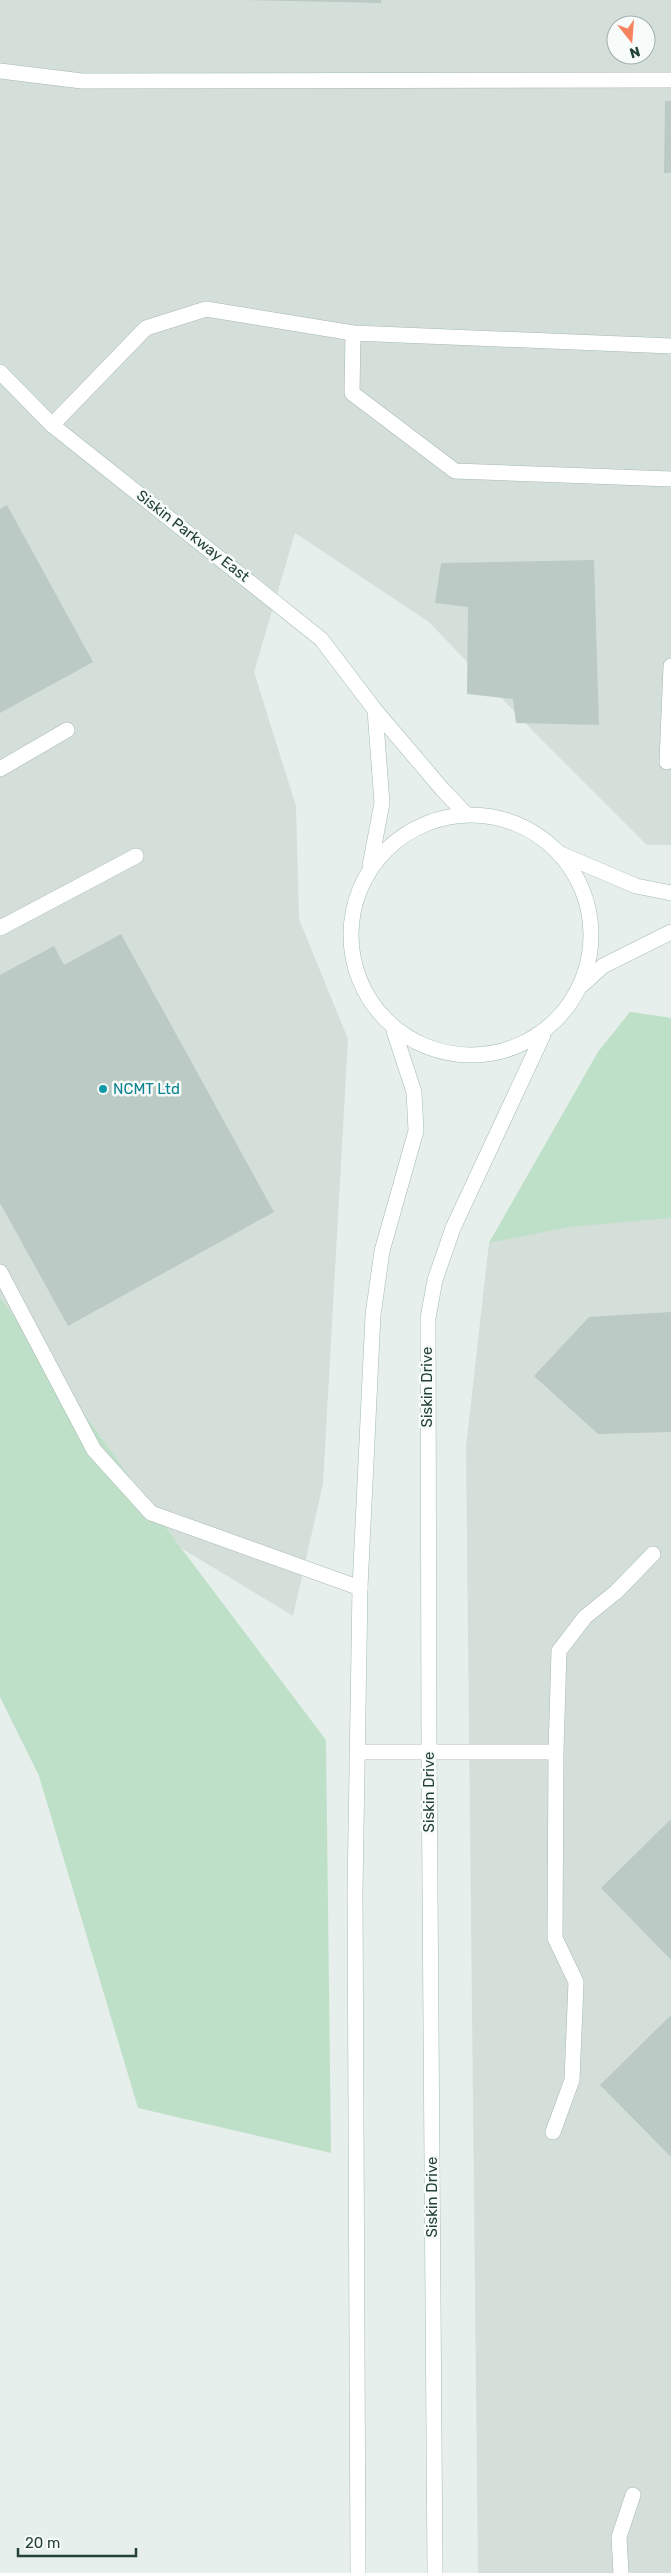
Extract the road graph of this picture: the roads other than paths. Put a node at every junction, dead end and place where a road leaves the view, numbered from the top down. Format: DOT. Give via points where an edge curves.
graph roads {
  1 [pos="0,71"];
  2 [pos="671,80"];
  3 [pos="353,334"];
  4 [pos="671,346"];
  5 [pos="0,372"];
  6 [pos="52,425"];
  7 [pos="671,479"];
  8 [pos="671,666"];
  9 [pos="376,710"];
  10 [pos="67,730"];
  11 [pos="667,762"];
  12 [pos="0,769"];
  13 [pos="464,812"];
  14 [pos="561,854"];
  15 [pos="136,856"];
  16 [pos="370,868"];
  17 [pos="671,893"];
  18 [pos="0,928"];
  19 [pos="671,932"];
  20 [pos="582,985"];
  21 [pos="394,1030"];
  22 [pos="543,1035"];
  23 [pos="0,1272"];
  24 [pos="653,1554"];
  25 [pos="360,1588"];
  26 [pos="429,1751"];
  27 [pos="357,1752"];
  28 [pos="556,1752"];
  29 [pos="553,2132"];
  30 [pos="633,2495"];
  31 [pos="358,2573"];
  32 [pos="435,2573"];
  33 [pos="621,2573"];
  1 -- 2 [label="street" via="82,81"];
  3 -- 4 [label="street"];
  3 -- 6 [label="street" via="206,309 146,328"];
  3 -- 7 [label="street" via="352,393 455,470"];
  5 -- 6 [label="street, Siskin Parkway East"];
  6 -- 9 [label="street, Siskin Parkway East" via="321,639"];
  8 -- 11 [label="street"];
  9 -- 13 [label="street, Siskin Parkway East"];
  9 -- 16 [label="street" via="382,803"];
  10 -- 12 [label="street"];
  13 -- 14 [label="street" via="499,817 534,832"];
  13 -- 16 [label="street" via="435,819 409,831"];
  14 -- 17 [label="street" via="636,886"];
  14 -- 20 [label="street" via="580,884 590,920 590,951"];
  15 -- 18 [label="street"];
  16 -- 21 [label="street" via="356,902 351,952 357,978 371,1004"];
  19 -- 20 [label="street" via="604,966"];
  20 -- 22 [label="street"];
  21 -- 22 [label="street" via="424,1046 461,1056 503,1052"];
  21 -- 25 [label="street" via="414,1092 416,1131 382,1251 373,1315"];
  22 -- 26 [label="street, Siskin Drive" via="453,1228 434,1280 428,1318 427,1362"];
  23 -- 25 [label="street" via="94,1450 151,1512"];
  24 -- 28 [label="street" via="616,1592 585,1617 559,1650"];
  25 -- 27 [label="street"];
  26 -- 27 [label="street"];
  26 -- 28 [label="street"];
  26 -- 32 [label="street, Siskin Drive"];
  27 -- 31 [label="street"];
  28 -- 29 [label="street" via="555,1938 576,1982 572,2080"];
  30 -- 33 [label="street" via="619,2537"];
}
